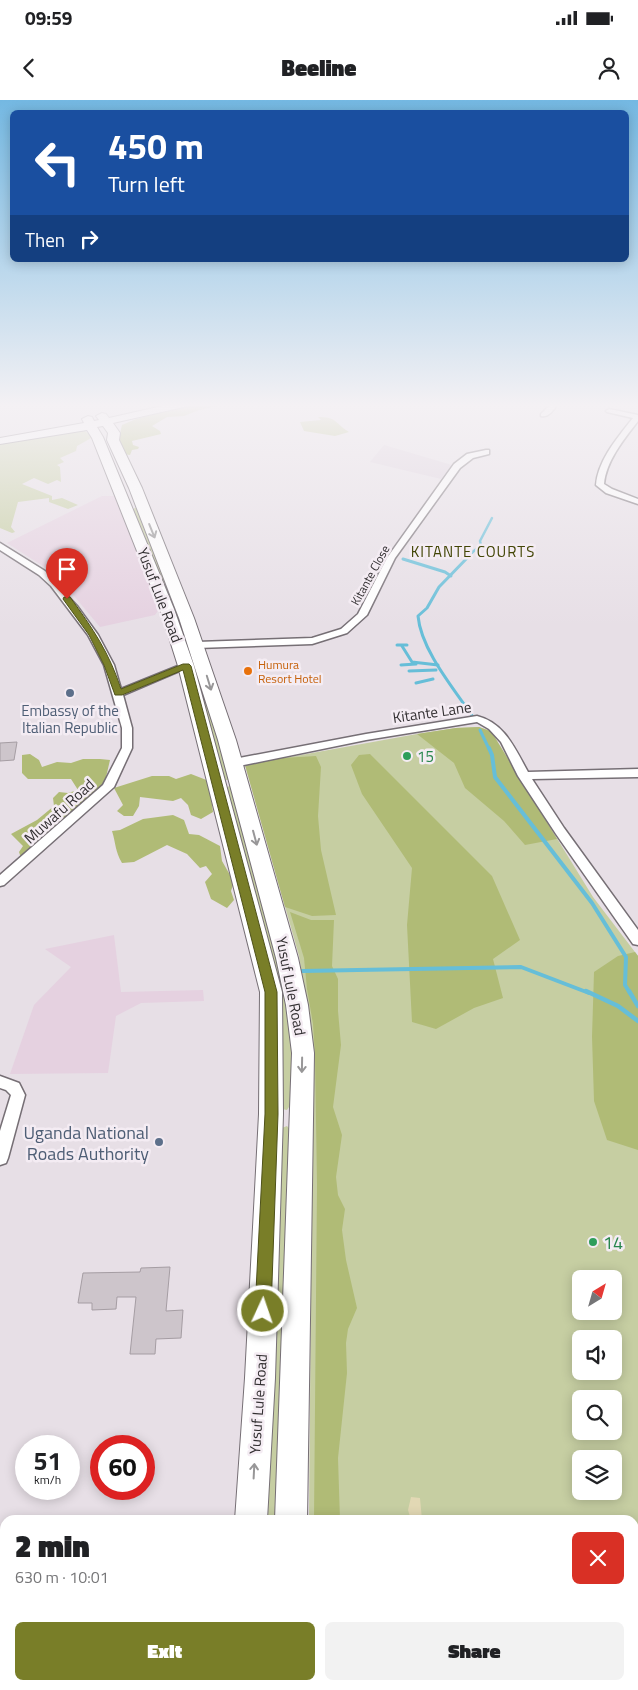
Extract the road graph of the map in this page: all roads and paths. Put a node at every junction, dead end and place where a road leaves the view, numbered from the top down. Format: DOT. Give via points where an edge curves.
graph roads {
  1 [pos="122,478"];
  2 [pos="448,478"];
  3 [pos="602,478"];
  4 [pos="638,502"];
  5 [pos="0,546"];
  6 [pos="175,607"];
  7 [pos="197,645"];
  8 [pos="186,666"];
  9 [pos="118,694"];
  10 [pos="234,763"];
  11 [pos="638,773"];
  12 [pos="524,776"];
  13 [pos="0,882"];
  14 [pos="638,940"];
  15 [pos="0,1082"];
  16 [pos="272,1114"];
  17 [pos="301,1114"];
  18 [pos="0,1158"];
  19 [pos="252,1515"];
  20 [pos="291,1515"];
  1 -- 6 [label="main road, Yusuf Lule Road"];
  2 -- 7 [label="street, Kitante Close" via="391,558 368,605 344,631 312,641"];
  3 -- 4 [label="street" via="600,485 609,491"];
  5 -- 9 [label="street, Muwafu Road" via="42,573 74,608 94,635 109,665"];
  6 -- 7 [label="main road, Yusuf Lule Road"];
  6 -- 8 [label="main road, Yusuf Lule Road"];
  7 -- 10 [label="main road, Yusuf Lule Road, one-way"];
  8 -- 9 [label="street"];
  8 -- 16 [label="main road, Yusuf Lule Road" via="271,992"];
  9 -- 13 [label="street, Muwafu Road" via="127,728 127,748 110,785"];
  10 -- 12 [label="street, Kitante Lane" via="366,737 483,720 498,731"];
  10 -- 17 [label="main road, Yusuf Lule Road, one-way" via="288,964 300,1022 303,1053"];
  11 -- 12 [label="street"];
  12 -- 14 [label="street, Kitante Lane"];
  15 -- 18 [label="street" via="11,1084 18,1095"];
  16 -- 17 [label="main road"];
  19 -- 16 [label="main road, Yusuf Lule Road, one-way"];
  17 -- 20 [label="main road, Yusuf Lule Road"];
}
